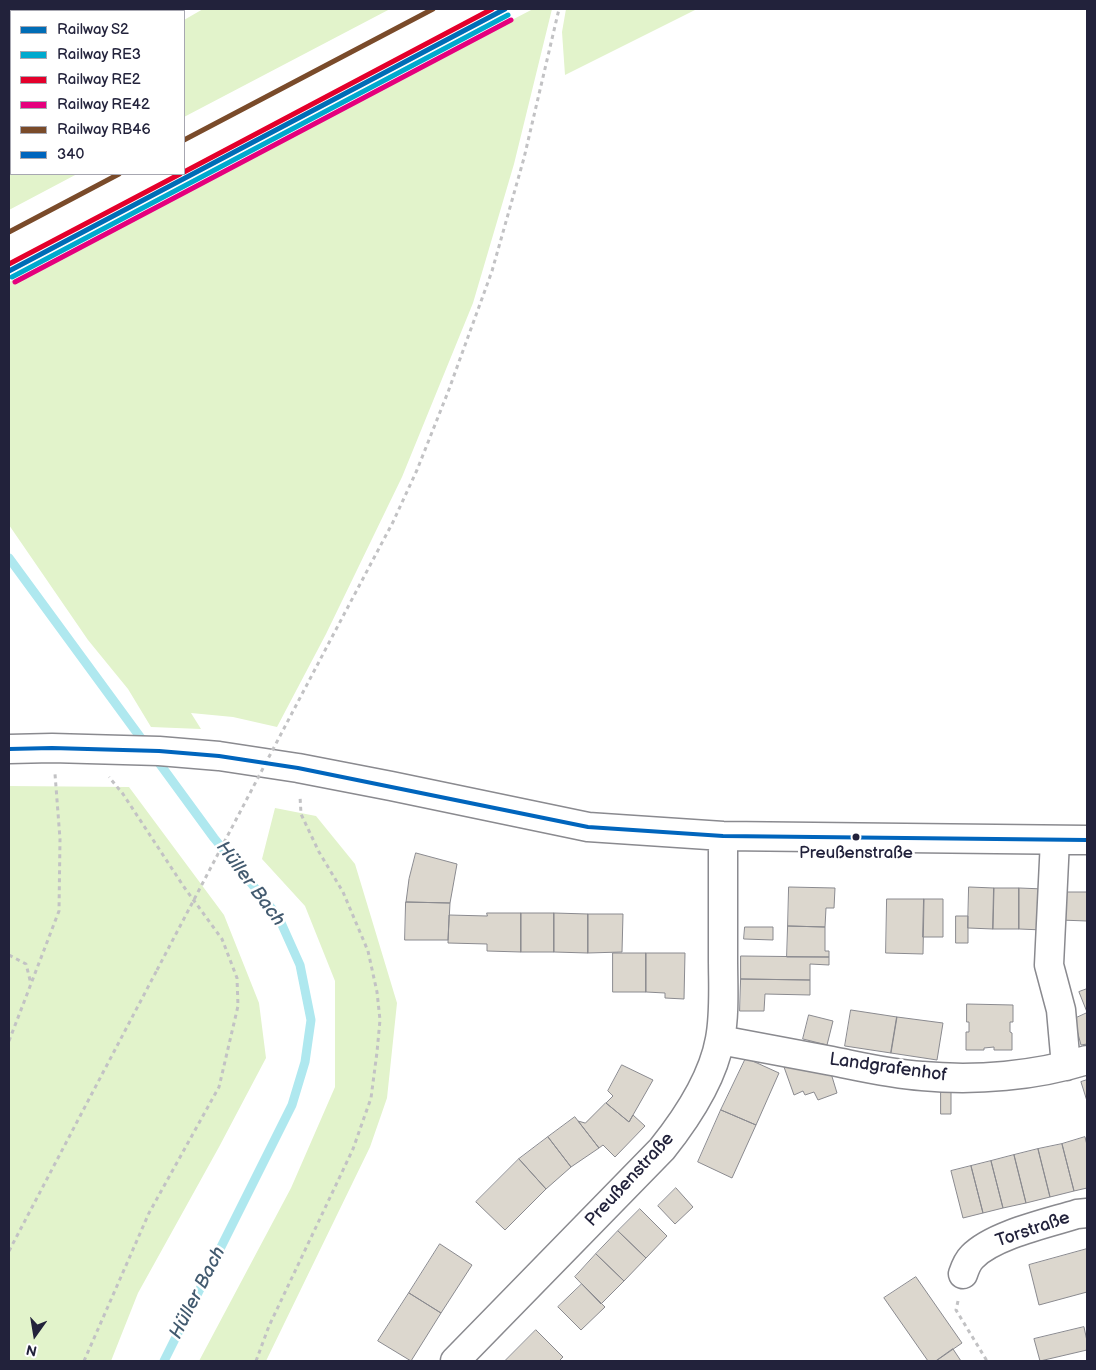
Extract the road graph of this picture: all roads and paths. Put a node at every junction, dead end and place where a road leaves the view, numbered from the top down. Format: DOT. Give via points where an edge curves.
graph roads {
  1 [pos="558,9"];
  2 [pos="52,748"];
  3 [pos="9,749"];
  4 [pos="298,768"];
  5 [pos="123,794"];
  6 [pos="723,836"];
  7 [pos="1055,840"];
  8 [pos="1087,840"];
  9 [pos="9,955"];
  10 [pos="31,985"];
  11 [pos="720,1040"];
  12 [pos="9,1041"];
  13 [pos="1077,1063"];
  14 [pos="1087,1213"];
  15 [pos="9,1251"];
  16 [pos="962,1274"];
  17 [pos="84,1361"];
  18 [pos="256,1361"];
  19 [pos="454,1361"];
  20 [pos="987,1361"];
  1 -- 15 [label="path, bridge" via="524,158 495,261 409,488"];
  2 -- 3 [label="street"];
  2 -- 4 [label="street" via="159,751"];
  2 -- 10 [label="path" via="58,794 60,911"];
  4 -- 6 [label="street" via="588,827"];
  4 -- 18 [label="path" via="301,814 343,892 368,951 380,1020 371,1098 353,1149 269,1326"];
  5 -- 17 [label="path" via="222,940 237,978 238,1006 220,1087 149,1213"];
  6 -- 7 [label="street"];
  6 -- 11 [label="street, Preußenstraße"];
  7 -- 8 [label="street"];
  7 -- 13 [label="street" via="1049,965"];
  9 -- 10 [label="path" via="26,964"];
  10 -- 12 [label="path"];
  11 -- 13 [label="street, Landgrafenhof" via="880,1071 948,1078 1032,1072"];
  11 -- 19 [label="street, Preußenstraße" via="697,1098 662,1149"];
  14 -- 16 [label="street, Torstraße" via="1011,1235 985,1247 971,1258"];
  16 -- 20 [label="path" via="956,1310"];
}
